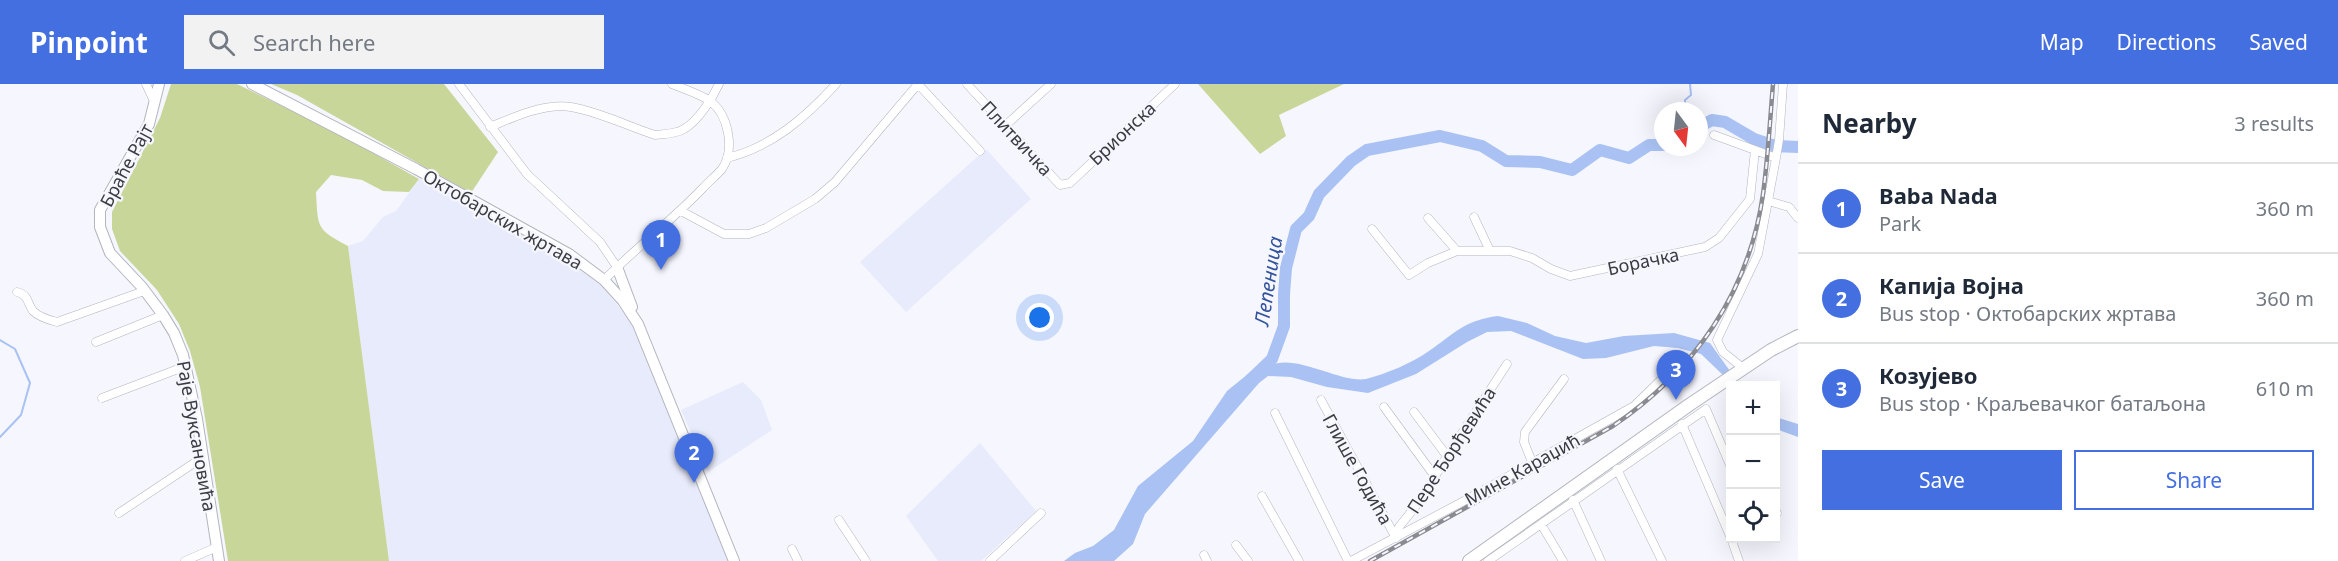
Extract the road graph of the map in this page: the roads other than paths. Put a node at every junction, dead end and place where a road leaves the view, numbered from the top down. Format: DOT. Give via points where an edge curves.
graph roads {
  1 [pos="147,84"];
  2 [pos="157,84"];
  3 [pos="252,84"];
  4 [pos="459,84"];
  5 [pos="672,84"];
  6 [pos="719,84"];
  7 [pos="836,84"];
  8 [pos="918,84"];
  9 [pos="967,84"];
  10 [pos="1051,84"];
  11 [pos="1175,84"];
  12 [pos="1783,84"];
  13 [pos="154,101"];
  14 [pos="711,102"];
  15 [pos="1006,125"];
  16 [pos="490,127"];
  17 [pos="1714,135"];
  18 [pos="1755,150"];
  19 [pos="980,151"];
  20 [pos="1777,154"];
  21 [pos="727,158"];
  22 [pos="1070,183"];
  23 [pos="1768,201"];
  24 [pos="681,211"];
  25 [pos="1474,217"];
  26 [pos="1428,218"];
  27 [pos="1798,218"];
  28 [pos="1372,229"];
  29 [pos="1457,251"];
  30 [pos="1490,251"];
  31 [pos="617,267"];
  32 [pos="604,280"];
  33 [pos="144,291"];
  34 [pos="17,292"];
  35 [pos="163,315"];
  36 [pos="638,324"];
  37 [pos="1798,336"];
  38 [pos="96,342"];
  39 [pos="1680,361"];
  40 [pos="1507,363"];
  41 [pos="186,366"];
  42 [pos="1742,369"];
  43 [pos="1564,379"];
  44 [pos="102,398"];
  45 [pos="1320,400"];
  46 [pos="1384,407"];
  47 [pos="1414,412"];
  48 [pos="1275,413"];
  49 [pos="1682,424"];
  50 [pos="1726,454"];
  51 [pos="1448,456"];
  52 [pos="203,457"];
  53 [pos="1532,462"];
  54 [pos="1617,469"];
  55 [pos="1436,478"];
  56 [pos="1262,496"];
  57 [pos="1573,500"];
  58 [pos="119,513"];
  59 [pos="1041,513"];
  60 [pos="839,520"];
  61 [pos="1541,524"];
  62 [pos="1726,525"];
  63 [pos="1396,538"];
  64 [pos="1733,543"];
  65 [pos="1236,544"];
  66 [pos="217,547"];
  67 [pos="792,549"];
  68 [pos="185,561"];
  69 [pos="219,561"];
  70 [pos="734,561"];
  71 [pos="798,561"];
  72 [pos="866,561"];
  73 [pos="990,561"];
  74 [pos="1248,561"];
  75 [pos="1299,561"];
  76 [pos="1350,561"];
  77 [pos="1469,561"];
  78 [pos="1488,561"];
  79 [pos="1563,561"];
  80 [pos="1601,561"];
  81 [pos="1662,561"];
  82 [pos="1739,561"];
  1 -- 2 [label="street"];
  1 -- 13 [label="street, Браће Рајт"];
  2 -- 13 [label="street, Браће Рајт"];
  3 -- 32 [label="street, Октобарских жртава" via="416,169 568,254"];
  4 -- 16 [label="street"];
  5 -- 14 [label="street"];
  6 -- 14 [label="street"];
  7 -- 21 [label="street" via="810,112 764,145"];
  8 -- 19 [label="street"];
  8 -- 24 [label="street" via="835,182 815,199 766,228 749,234 724,234"];
  9 -- 15 [label="street, Плитвичка"];
  10 -- 15 [label="street"];
  11 -- 22 [label="street, Брионска"];
  12 -- 20 [label="street"];
  13 -- 33 [label="street, Браће Рајт" via="147,131 109,193 99,221 110,253"];
  14 -- 16 [label="street" via="684,129 665,134 655,135 569,106 545,108"];
  14 -- 21 [label="street" via="728,132"];
  15 -- 22 [label="street, Плитвичка" via="1060,185"];
  16 -- 31 [label="street" via="527,174 600,242"];
  17 -- 18 [label="street"];
  18 -- 20 [label="street"];
  18 -- 30 [label="street, Борачка" via="1750,199 1719,238 1705,247 1570,276 1510,251"];
  20 -- 23 [label="street"];
  21 -- 24 [label="street" via="722,169"];
  23 -- 27 [label="street" via="1789,207"];
  23 -- 42 [label="street" via="1758,254 1718,337 1718,345"];
  24 -- 31 [label="street"];
  25 -- 30 [label="street"];
  26 -- 29 [label="street"];
  28 -- 29 [label="street, Борачка" via="1410,275"];
  29 -- 30 [label="street, Борачка"];
  31 -- 32 [label="street"];
  31 -- 36 [label="street"];
  32 -- 36 [label="street, Октобарских жртава"];
  33 -- 34 [label="street" via="57,322 38,315 24,294"];
  33 -- 35 [label="street, Браће Рајт"];
  35 -- 38 [label="street"];
  35 -- 41 [label="street, Раје Вуксановића"];
  36 -- 70 [label="street, Октобарских жртава"];
  37 -- 42 [label="main road"];
  39 -- 53 [label="street, Мине Караџић" via="1634,406"];
  40 -- 51 [label="street, Пере Ђорђевића"];
  41 -- 44 [label="street"];
  41 -- 52 [label="street, Раје Вуксановића"];
  42 -- 77 [label="main road"];
  43 -- 53 [label="street" via="1525,432 1524,442"];
  45 -- 63 [label="street, Глише Годића"];
  46 -- 55 [label="street"];
  47 -- 51 [label="street"];
  48 -- 76 [label="street"];
  49 -- 50 [label="street" via="1706,409"];
  49 -- 54 [label="street"];
  49 -- 62 [label="street"];
  51 -- 55 [label="street, Пере Ђорђевића"];
  52 -- 58 [label="street"];
  52 -- 66 [label="street, Раје Вуксановића"];
  53 -- 63 [label="street, Мине Караџић"];
  54 -- 57 [label="street"];
  54 -- 81 [label="street"];
  55 -- 63 [label="street, Пере Ђорђевића" via="1399,527"];
  56 -- 75 [label="street"];
  57 -- 61 [label="street"];
  57 -- 80 [label="street"];
  59 -- 73 [label="street"];
  60 -- 72 [label="street"];
  61 -- 78 [label="street"];
  61 -- 79 [label="street"];
  63 -- 76 [label="street, Мине Караџић"];
  64 -- 82 [label="street"];
  65 -- 74 [label="street"];
  66 -- 68 [label="street"];
  66 -- 69 [label="street, Раје Вуксановића"];
  67 -- 71 [label="street"];
}
